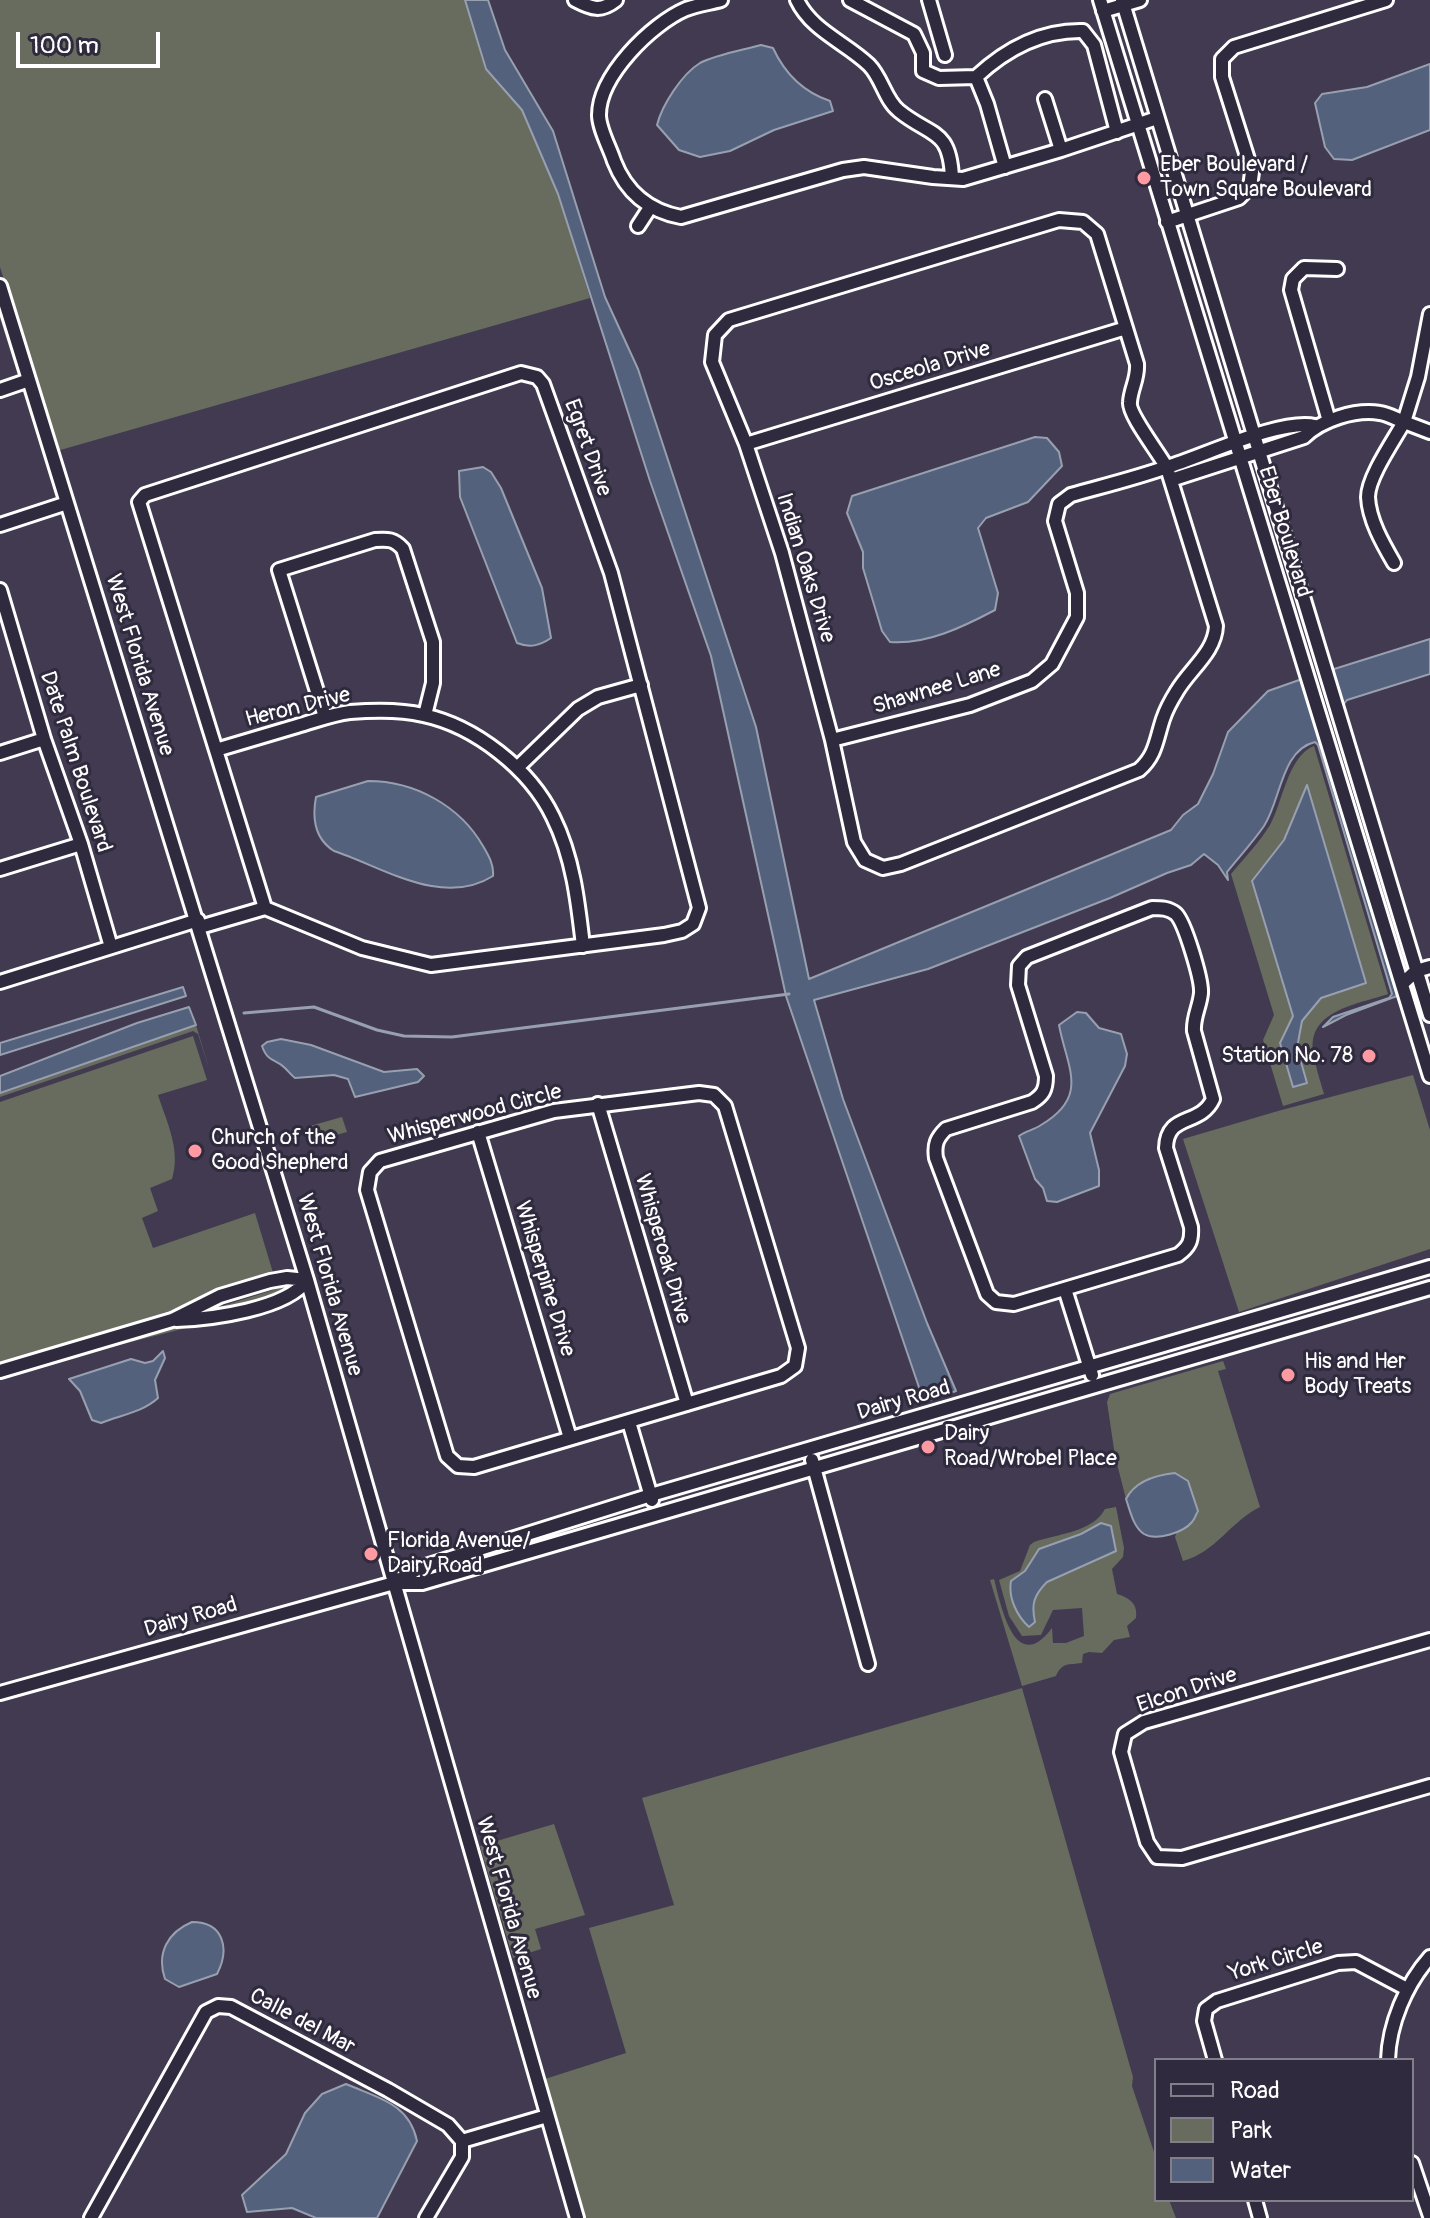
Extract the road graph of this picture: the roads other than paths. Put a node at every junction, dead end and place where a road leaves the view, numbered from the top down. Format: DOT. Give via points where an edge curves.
graph roads {
  1 [pos="575,0"];
  2 [pos="616,0"];
  3 [pos="721,0"];
  4 [pos="797,0"];
  5 [pos="850,0"];
  6 [pos="929,0"];
  7 [pos="1140,0"];
  8 [pos="1386,0"];
  9 [pos="1123,3"];
  10 [pos="1102,6"];
  11 [pos="945,55"];
  12 [pos="976,77"];
  13 [pos="1045,99"];
  14 [pos="1157,118"];
  15 [pos="1139,125"];
  16 [pos="1117,132"];
  17 [pos="1061,150"];
  18 [pos="1005,167"];
  19 [pos="952,178"];
  20 [pos="651,206"];
  21 [pos="1187,216"];
  22 [pos="1167,222"];
  23 [pos="638,226"];
  24 [pos="1337,269"];
  25 [pos="0,286"];
  26 [pos="1430,314"];
  27 [pos="1126,328"];
  28 [pos="29,380"];
  29 [pos="0,390"];
  30 [pos="1329,421"];
  31 [pos="1404,422"];
  32 [pos="1315,426"];
  33 [pos="1430,432"];
  34 [pos="1254,436"];
  35 [pos="746,444"];
  36 [pos="1235,444"];
  37 [pos="1259,453"];
  38 [pos="1194,458"];
  39 [pos="1241,459"];
  40 [pos="1198,472"];
  41 [pos="1169,474"];
  42 [pos="67,503"];
  43 [pos="0,525"];
  44 [pos="1394,563"];
  45 [pos="0,590"];
  46 [pos="14,635"];
  47 [pos="0,640"];
  48 [pos="641,685"];
  49 [pos="425,715"];
  50 [pos="325,717"];
  51 [pos="44,739"];
  52 [pos="832,740"];
  53 [pos="216,750"];
  54 [pos="0,753"];
  55 [pos="518,767"];
  56 [pos="81,844"];
  57 [pos="0,869"];
  58 [pos="265,908"];
  59 [pos="199,924"];
  60 [pos="583,946"];
  61 [pos="111,947"];
  62 [pos="1430,967"];
  63 [pos="1422,978"];
  64 [pos="0,982"];
  65 [pos="1402,984"];
  66 [pos="1430,1015"];
  67 [pos="1430,1076"];
  68 [pos="598,1104"];
  69 [pos="478,1132"];
  70 [pos="1430,1267"];
  71 [pos="307,1280"];
  72 [pos="1430,1288"];
  73 [pos="1065,1289"];
  74 [pos="172,1320"];
  75 [pos="1090,1368"];
  76 [pos="0,1371"];
  77 [pos="1095,1386"];
  78 [pos="687,1404"];
  79 [pos="629,1422"];
  80 [pos="570,1438"];
  81 [pos="809,1449"];
  82 [pos="814,1468"];
  83 [pos="651,1495"];
  84 [pos="656,1515"];
  85 [pos="394,1583"];
  86 [pos="1430,1640"];
  87 [pos="868,1664"];
  88 [pos="0,1693"];
  89 [pos="1430,1786"];
  90 [pos="1430,1957"];
  91 [pos="1407,1989"];
  92 [pos="1214,2058"];
  93 [pos="1388,2058"];
  94 [pos="547,2116"];
  95 [pos="462,2141"];
  96 [pos="1414,2167"];
  97 [pos="1426,2191"];
  98 [pos="1430,2216"];
  99 [pos="91,2218"];
  100 [pos="426,2218"];
  101 [pos="577,2218"];
  1 -- 2 [label="street" via="602,9"];
  3 -- 20 [label="street" via="685,10 660,25 635,46 603,94 598,117 619,174 629,191"];
  4 -- 19 [label="street" via="806,18 871,67 897,110 939,135 951,155"];
  5 -- 12 [label="street" via="914,34 923,53 923,71 939,78"];
  6 -- 11 [label="street"];
  7 -- 9 [label="street"];
  8 -- 21 [label="street" via="1234,47 1222,59 1222,77 1252,172 1250,187 1239,198"];
  9 -- 10 [label="street"];
  9 -- 14 [label="street, Eber Boulevard"];
  10 -- 15 [label="street, Eber Boulevard"];
  12 -- 16 [label="street" via="997,58 1028,42 1059,30 1083,31 1094,45"];
  12 -- 18 [label="street"];
  13 -- 17 [label="street"];
  14 -- 15 [label="street"];
  14 -- 21 [label="street, Eber Boulevard"];
  15 -- 16 [label="street"];
  15 -- 22 [label="street, Eber Boulevard"];
  16 -- 17 [label="street"];
  17 -- 18 [label="street"];
  18 -- 19 [label="street"];
  19 -- 20 [label="street" via="864,167 681,217"];
  20 -- 23 [label="street"];
  21 -- 22 [label="street"];
  21 -- 34 [label="street, Eber Boulevard"];
  22 -- 36 [label="street, Eber Boulevard"];
  24 -- 30 [label="street" via="1304,268 1291,290"];
  25 -- 28 [label="street, West Florida Avenue"];
  26 -- 31 [label="street"];
  27 -- 35 [label="street, Osceola Drive"];
  27 -- 35 [label="street, Indian Oaks Drive" via="1097,234 1083,222 1059,220 774,306 729,320 715,335 712,362"];
  27 -- 41 [label="street, Indian Oaks Drive" via="1138,378 1129,402 1132,416"];
  28 -- 29 [label="street"];
  28 -- 42 [label="street, West Florida Avenue"];
  30 -- 31 [label="street" via="1361,412"];
  30 -- 32 [label="street"];
  31 -- 33 [label="street"];
  31 -- 44 [label="street" via="1368,496 1380,539"];
  32 -- 34 [label="street" via="1301,423"];
  32 -- 37 [label="street" via="1304,437"];
  34 -- 36 [label="street"];
  34 -- 37 [label="street, Eber Boulevard"];
  35 -- 52 [label="street, Indian Oaks Drive" via="786,567"];
  36 -- 38 [label="street"];
  36 -- 39 [label="street, Eber Boulevard"];
  37 -- 39 [label="street"];
  37 -- 63 [label="street, Eber Boulevard"];
  38 -- 40 [label="street"];
  38 -- 41 [label="street"];
  39 -- 40 [label="street"];
  39 -- 65 [label="street, Eber Boulevard"];
  40 -- 41 [label="street"];
  41 -- 52 [label="street, Shawnee Lane" via="1071,495 1059,504 1055,521 1077,593 1077,617 1052,664 1032,681 970,705"];
  41 -- 52 [label="street, Indian Oaks Drive" via="1216,626 1215,640 1177,691 1156,749 1139,770 883,868 865,860 854,842"];
  42 -- 43 [label="street"];
  42 -- 59 [label="street, West Florida Avenue"];
  45 -- 46 [label="street, Date Palm Boulevard"];
  46 -- 47 [label="street"];
  46 -- 51 [label="street, Date Palm Boulevard"];
  48 -- 53 [label="street, Egret Drive" via="611,573 543,384 521,373 141,497 140,510"];
  48 -- 55 [label="street" via="598,697 578,709"];
  48 -- 60 [label="street, Egret Drive" via="699,908 693,924 682,931"];
  49 -- 50 [label="street, Heron Drive" via="388,710"];
  49 -- 50 [label="street" via="433,683 433,642 403,549 387,539 279,570"];
  49 -- 55 [label="street, Heron Drive" via="477,737"];
  50 -- 53 [label="street, Heron Drive"];
  51 -- 54 [label="street"];
  51 -- 56 [label="street, Date Palm Boulevard"];
  53 -- 58 [label="street, Egret Drive"];
  55 -- 60 [label="street, Heron Drive" via="554,818 578,896"];
  56 -- 57 [label="street"];
  56 -- 61 [label="street, Date Palm Boulevard"];
  58 -- 59 [label="street"];
  58 -- 60 [label="street, Egret Drive" via="362,948 431,965"];
  59 -- 61 [label="street"];
  59 -- 71 [label="street, West Florida Avenue"];
  61 -- 64 [label="street"];
  62 -- 63 [label="street"];
  63 -- 65 [label="street"];
  63 -- 66 [label="street, Eber Boulevard"];
  65 -- 67 [label="street, Eber Boulevard"];
  68 -- 69 [label="street, Whisperwood Circle"];
  68 -- 78 [label="street, Whisperoak Drive"];
  68 -- 78 [label="street, Whisperwood Circle" via="699,1093 714,1095 725,1106 795,1337 795,1366 781,1376"];
  69 -- 80 [label="street, Whisperpine Drive"];
  69 -- 80 [label="street, Whisperwood Circle" via="380,1161 370,1172 367,1190 429,1397 447,1456 458,1466 474,1467"];
  70 -- 75 [label="street, Dairy Road"];
  71 -- 74 [label="street" via="287,1278 245,1288"];
  71 -- 74 [label="street" via="275,1301"];
  71 -- 85 [label="street, West Florida Avenue"];
  72 -- 77 [label="street, Dairy Road"];
  73 -- 73 [label="street" via="1178,1255 1192,1238 1166,1137 1180,1122 1200,1116 1213,1099 1194,1031 1200,983 1181,921 1162,908 1027,957 1019,966 1018,985 1046,1088 1032,1102 946,1129 934,1148 987,1294 1006,1305"];
  73 -- 75 [label="street"];
  74 -- 76 [label="street"];
  75 -- 77 [label="street"];
  75 -- 81 [label="street, Dairy Road"];
  77 -- 82 [label="street, Dairy Road"];
  78 -- 79 [label="street, Whisperwood Circle"];
  79 -- 80 [label="street, Whisperwood Circle"];
  79 -- 83 [label="street"];
  81 -- 82 [label="street"];
  81 -- 83 [label="street, Dairy Road"];
  82 -- 84 [label="street, Dairy Road"];
  82 -- 87 [label="street"];
  83 -- 84 [label="street"];
  83 -- 85 [label="street, Dairy Road" via="419,1568"];
  84 -- 85 [label="street, Dairy Road" via="422,1583"];
  85 -- 88 [label="street, Dairy Road"];
  85 -- 94 [label="street, West Florida Avenue"];
  86 -- 89 [label="street, Elcon Drive" via="1144,1722 1125,1734 1121,1752 1147,1842 1157,1857 1182,1858"];
  90 -- 91 [label="street"];
  91 -- 92 [label="street, York Circle" via="1356,1962 1338,1963 1217,2001 1206,2009 1204,2021"];
  91 -- 93 [label="street"];
  94 -- 95 [label="street"];
  94 -- 101 [label="street, West Florida Avenue"];
  95 -- 99 [label="street, Calle del Mar" via="448,2125 388,2090 231,2007 218,2006 206,2012"];
  95 -- 100 [label="street" via="462,2157"];
  96 -- 97 [label="street"];
  97 -- 98 [label="street"];
}
